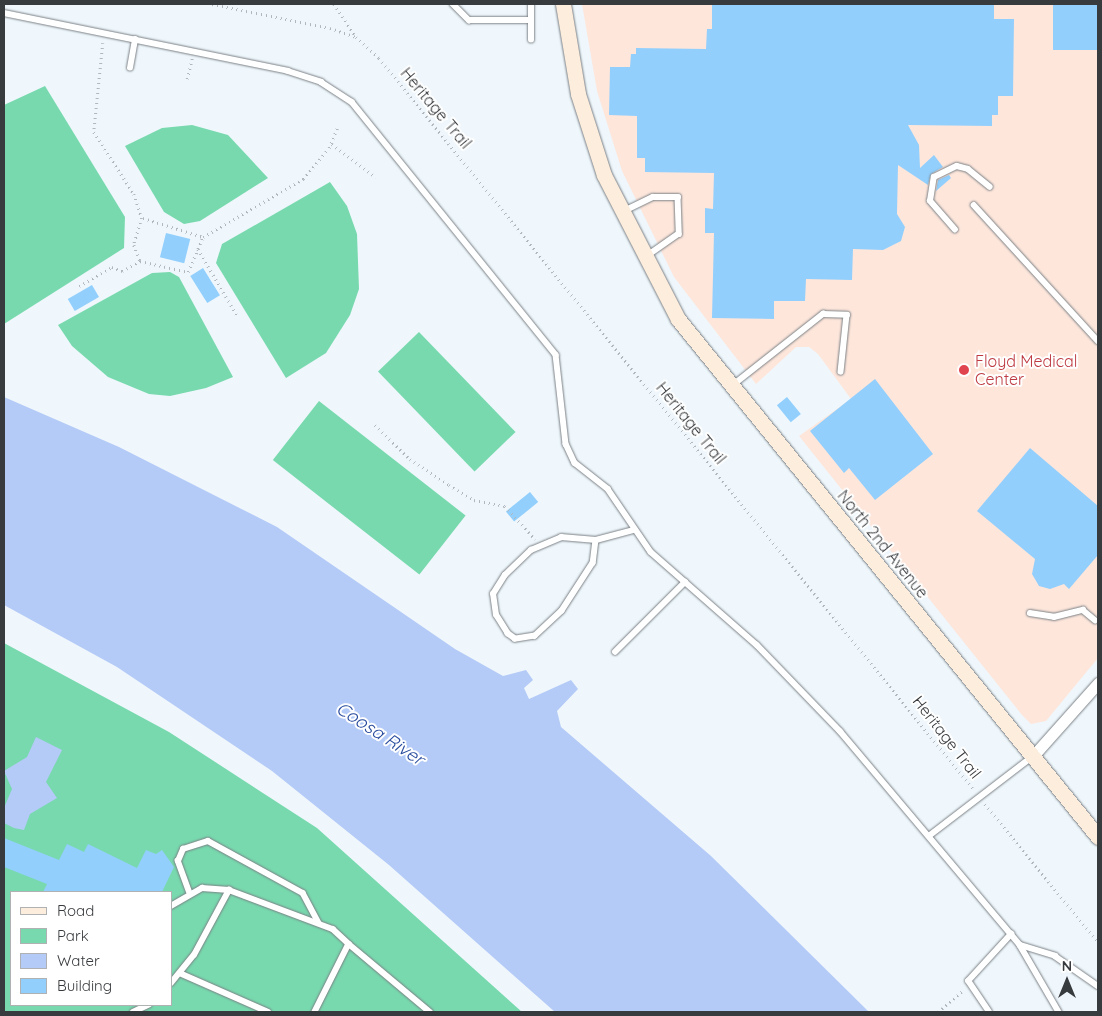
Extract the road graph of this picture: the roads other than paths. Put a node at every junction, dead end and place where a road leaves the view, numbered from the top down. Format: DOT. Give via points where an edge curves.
graph roads {
  1 [pos="453,4"];
  2 [pos="531,4"];
  3 [pos="563,4"];
  4 [pos="4,13"];
  5 [pos="531,20"];
  6 [pos="135,39"];
  7 [pos="531,40"];
  8 [pos="130,68"];
  9 [pos="990,187"];
  10 [pos="974,205"];
  11 [pos="620,212"];
  12 [pos="955,230"];
  13 [pos="651,260"];
  14 [pos="1098,341"];
  15 [pos="841,372"];
  16 [pos="731,386"];
  17 [pos="633,530"];
  18 [pos="596,540"];
  19 [pos="685,582"];
  20 [pos="1030,613"];
  21 [pos="1096,620"];
  22 [pos="615,652"];
  23 [pos="1098,683"];
  24 [pos="1033,756"];
  25 [pos="929,836"];
  26 [pos="1098,838"];
  27 [pos="228,890"];
  28 [pos="189,892"];
  29 [pos="172,905"];
  30 [pos="319,923"];
  31 [pos="1011,934"];
  32 [pos="349,944"];
  33 [pos="1020,945"];
  34 [pos="182,974"];
  35 [pos="172,982"];
  36 [pos="1098,986"];
  37 [pos="147,1008"];
  38 [pos="134,1012"];
  39 [pos="268,1012"];
  40 [pos="315,1012"];
  41 [pos="430,1012"];
  42 [pos="989,1012"];
  43 [pos="1059,1012"];
  1 -- 5 [label="lane" via="469,20"];
  2 -- 5 [label="lane"];
  3 -- 11 [label="main road, North 2nd Avenue" via="581,102"];
  4 -- 6 [label="lane"];
  5 -- 7 [label="lane"];
  6 -- 8 [label="lane"];
  6 -- 17 [label="lane" via="321,82 341,92 363,113 556,355 568,452 617,500"];
  9 -- 12 [label="lane" via="968,169 957,166 934,177 930,201"];
  10 -- 14 [label="lane"];
  11 -- 13 [label="main road, North 2nd Avenue"];
  11 -- 13 [label="lane" via="653,197 678,197 679,234"];
  13 -- 16 [label="main road, North 2nd Avenue" via="678,319"];
  15 -- 16 [label="lane" via="847,315 823,314"];
  16 -- 24 [label="main road, North 2nd Avenue"];
  17 -- 18 [label="lane"];
  17 -- 19 [label="lane"];
  18 -- 18 [label="lane" via="570,536 540,544 505,575 494,594 496,615 515,639 535,636 562,611 593,563"];
  19 -- 22 [label="lane"];
  19 -- 25 [label="lane" via="806,694"];
  20 -- 21 [label="lane" via="1054,617 1083,610"];
  23 -- 24 [label="street"];
  24 -- 25 [label="lane"];
  24 -- 26 [label="main road, North 2nd Avenue"];
  25 -- 31 [label="lane"];
  27 -- 28 [label="lane"];
  27 -- 30 [label="lane" via="302,921"];
  27 -- 34 [label="lane"];
  28 -- 29 [label="lane"];
  28 -- 30 [label="lane" via="178,861 180,855 191,843 208,841 303,892"];
  30 -- 32 [label="lane"];
  31 -- 33 [label="lane"];
  31 -- 42 [label="lane" via="973,973 968,985"];
  32 -- 40 [label="lane"];
  32 -- 41 [label="lane"];
  33 -- 36 [label="lane" via="1055,956"];
  33 -- 43 [label="lane"];
  34 -- 35 [label="lane"];
  34 -- 39 [label="lane"];
  37 -- 38 [label="lane"];
}
